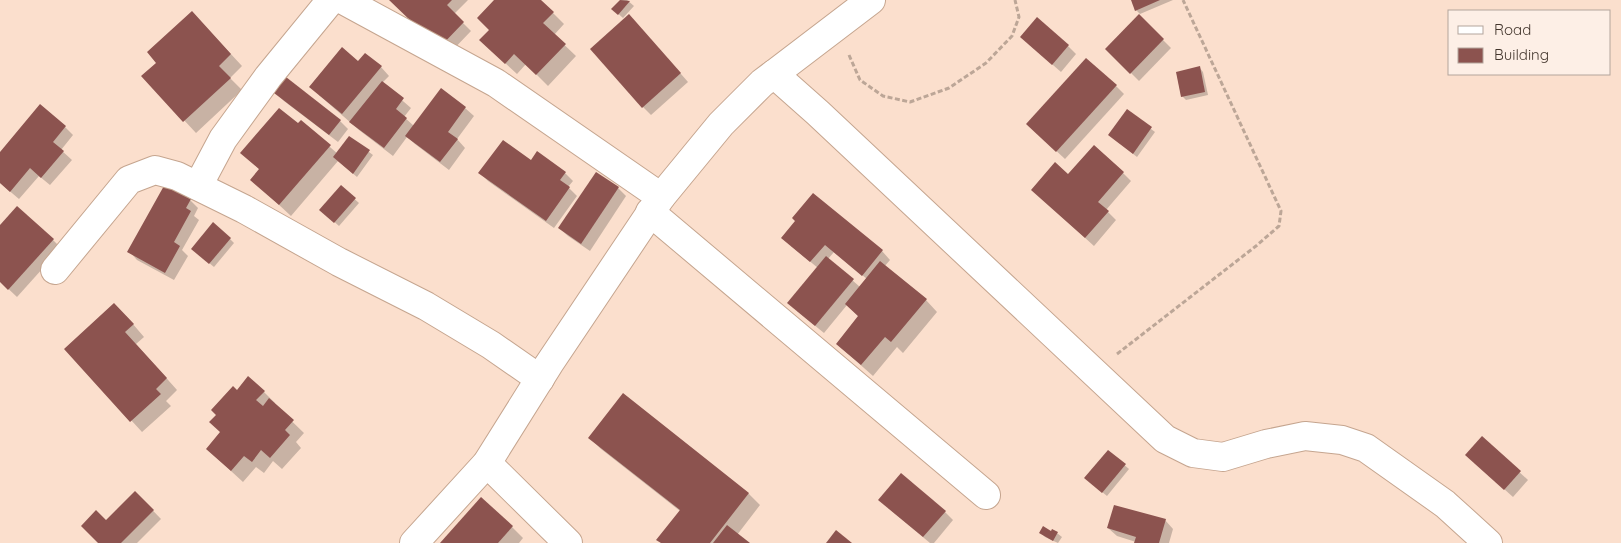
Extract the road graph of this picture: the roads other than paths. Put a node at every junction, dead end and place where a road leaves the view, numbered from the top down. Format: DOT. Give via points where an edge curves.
graph roads {
  1 [pos="331,0"];
  2 [pos="344,0"];
  3 [pos="871,0"];
  4 [pos="774,74"];
  5 [pos="198,186"];
  6 [pos="655,204"];
  7 [pos="55,270"];
  8 [pos="540,379"];
  9 [pos="486,462"];
  10 [pos="986,495"];
  11 [pos="414,543"];
  12 [pos="568,543"];
  13 [pos="1488,543"];
  1 -- 5 [label="street" via="268,77 223,139"];
  2 -- 6 [label="street" via="496,83"];
  3 -- 4 [label="street"];
  4 -- 6 [label="street" via="721,124"];
  4 -- 13 [label="street" via="1165,439 1193,453 1223,456 1305,436 1342,440 1366,448 1445,504"];
  5 -- 7 [label="street" via="155,170 129,180"];
  5 -- 8 [label="street" via="426,306"];
  6 -- 8 [label="street"];
  6 -- 10 [label="street"];
  8 -- 9 [label="street"];
  9 -- 11 [label="street"];
  9 -- 12 [label="street"];
}
